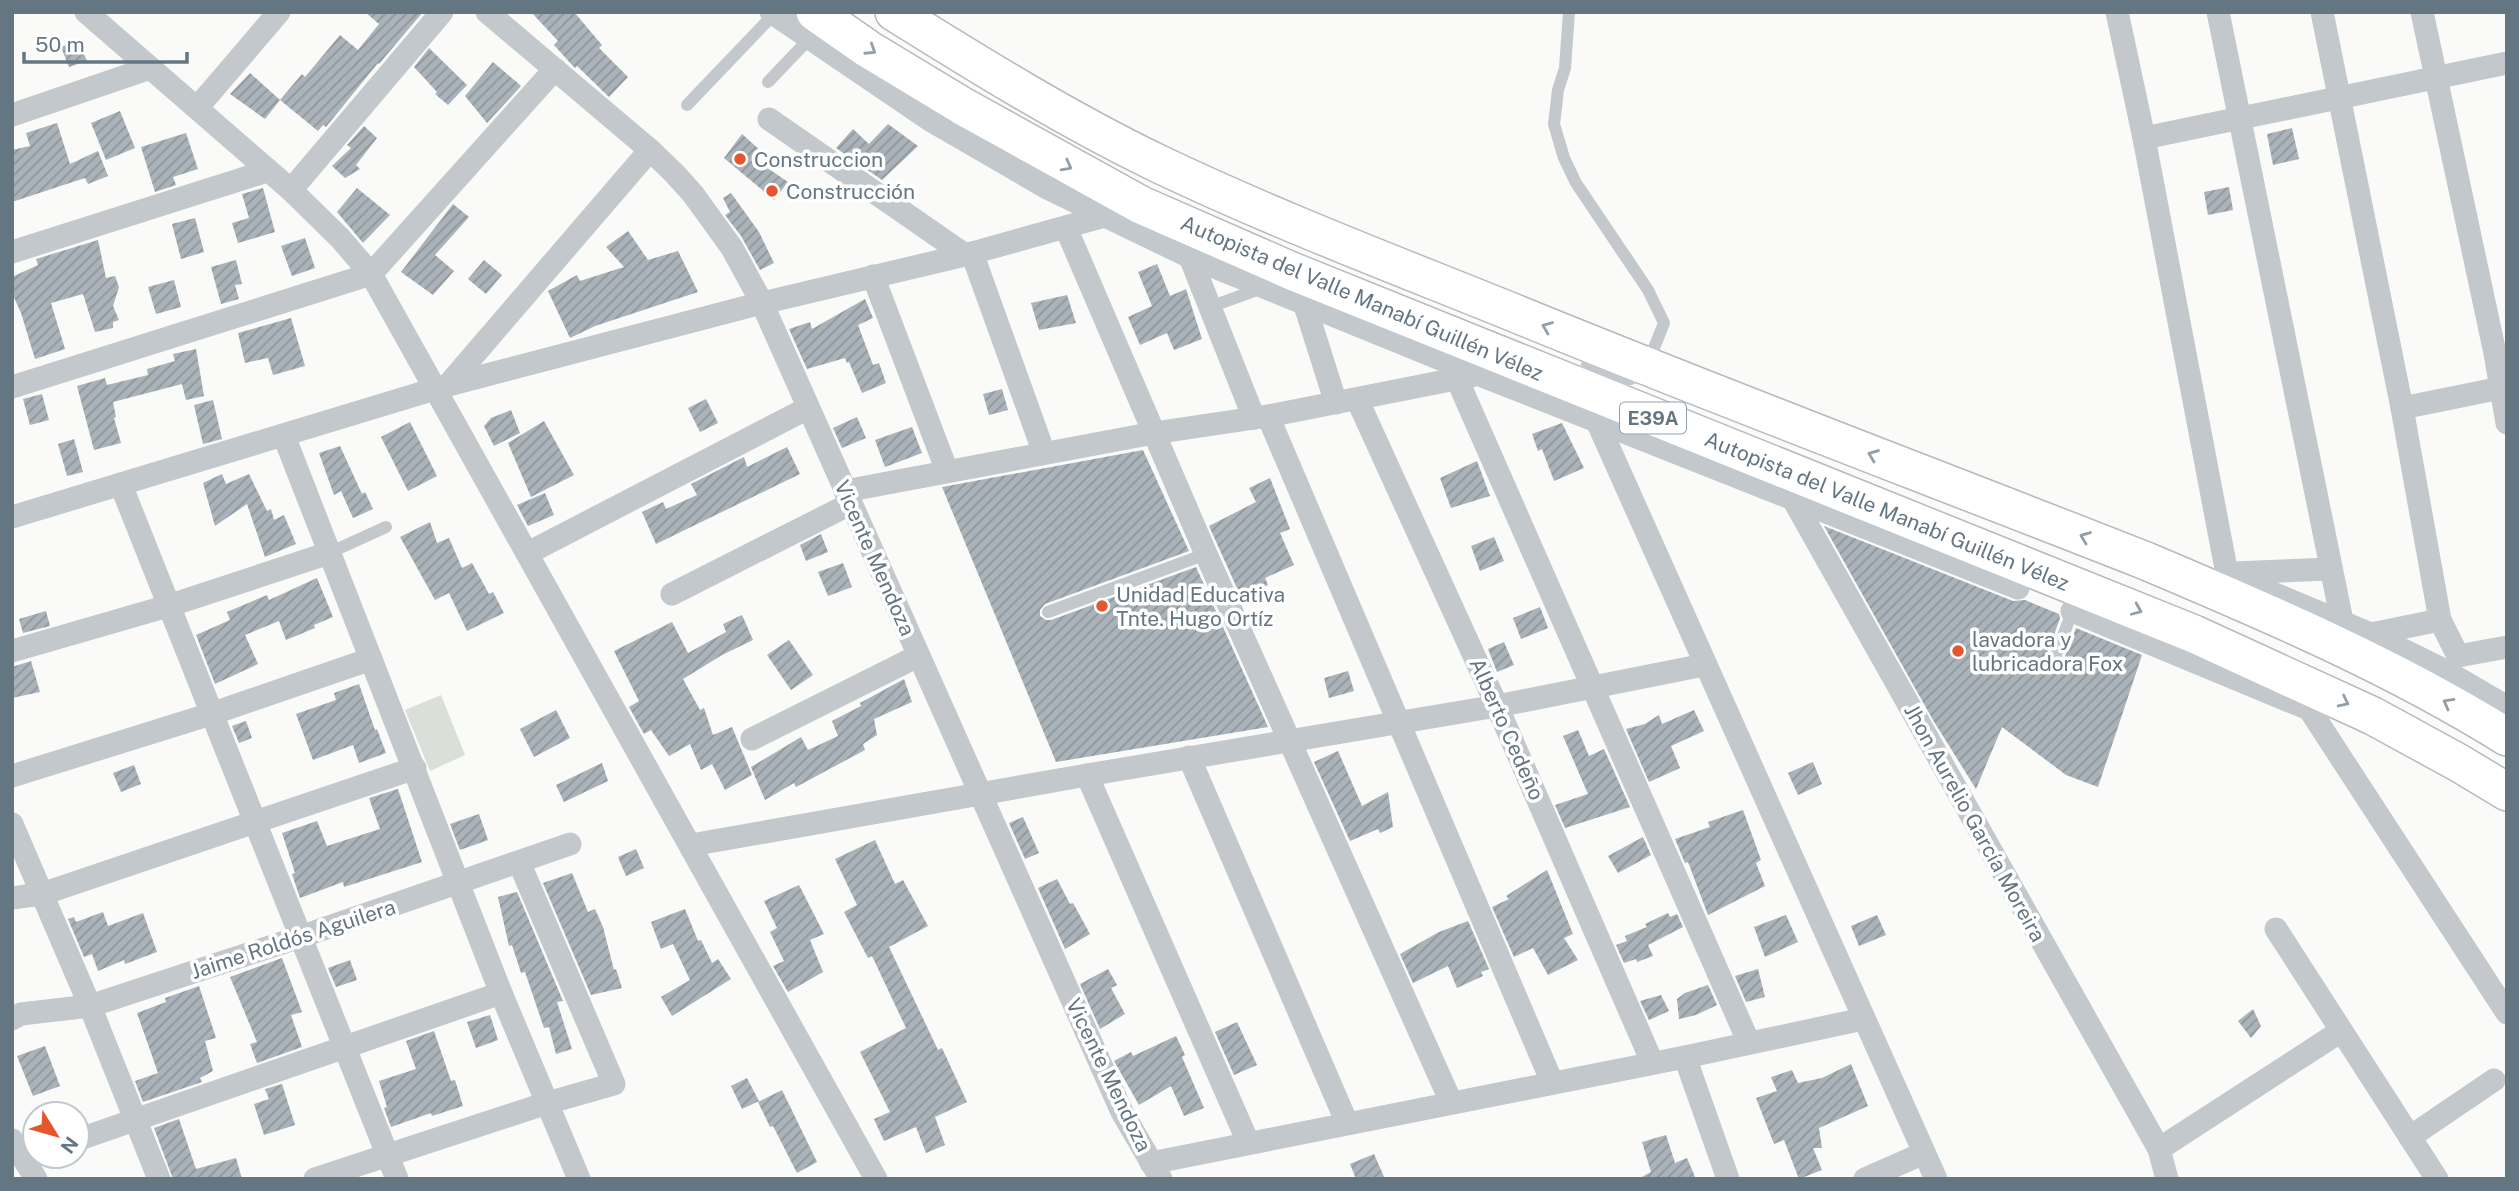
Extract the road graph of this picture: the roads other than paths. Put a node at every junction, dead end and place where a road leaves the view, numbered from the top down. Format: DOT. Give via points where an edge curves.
graph roads {
  1 [pos="279,12"];
  2 [pos="442,12"];
  3 [pos="487,12"];
  4 [pos="894,12"];
  5 [pos="1569,12"];
  6 [pos="2117,12"];
  7 [pos="2218,12"];
  8 [pos="2322,12"];
  9 [pos="2422,12"];
  10 [pos="774,13"];
  11 [pos="101,17"];
  12 [pos="821,17"];
  13 [pos="2507,63"];
  14 [pos="150,68"];
  15 [pos="555,69"];
  16 [pos="2434,77"];
  17 [pos="768,82"];
  18 [pos="2339,98"];
  19 [pos="687,106"];
  20 [pos="197,108"];
  21 [pos="12,116"];
  22 [pos="2238,118"];
  23 [pos="769,119"];
  24 [pos="2144,138"];
  25 [pos="650,150"];
  26 [pos="267,171"];
  27 [pos="291,190"];
  28 [pos="1141,205"];
  29 [pos="1104,217"];
  30 [pos="1066,228"];
  31 [pos="12,252"];
  32 [pos="968,254"];
  33 [pos="1190,257"];
  34 [pos="371,274"];
  35 [pos="873,276"];
  36 [pos="1287,288"];
  37 [pos="762,303"];
  38 [pos="1210,307"];
  39 [pos="1600,348"];
  40 [pos="2501,352"];
  41 [pos="1647,367"];
  42 [pos="1462,372"];
  43 [pos="12,387"];
  44 [pos="442,387"];
  45 [pos="2501,388"];
  46 [pos="1347,401"];
  47 [pos="1590,405"];
  48 [pos="808,408"];
  49 [pos="2402,408"];
  50 [pos="1261,417"];
  51 [pos="2507,423"];
  52 [pos="1154,433"];
  53 [pos="284,436"];
  54 [pos="1044,453"];
  55 [pos="947,471"];
  56 [pos="1785,483"];
  57 [pos="121,485"];
  58 [pos="847,498"];
  59 [pos="12,517"];
  60 [pos="386,527"];
  61 [pos="329,553"];
  62 [pos="528,553"];
  63 [pos="1206,554"];
  64 [pos="2331,569"];
  65 [pos="2223,582"];
  66 [pos="2018,587"];
  67 [pos="672,594"];
  68 [pos="2077,599"];
  69 [pos="168,606"];
  70 [pos="1048,612"];
  71 [pos="2440,620"];
  72 [pos="2338,633"];
  73 [pos="2371,634"];
  74 [pos="2507,647"];
  75 [pos="12,651"];
  76 [pos="918,656"];
  77 [pos="371,659"];
  78 [pos="1704,665"];
  79 [pos="2052,665"];
  80 [pos="2286,674"];
  81 [pos="1594,687"];
  82 [pos="1497,706"];
  83 [pos="2507,707"];
  84 [pos="2311,710"];
  85 [pos="211,713"];
  86 [pos="1396,723"];
  87 [pos="2507,737"];
  88 [pos="752,739"];
  89 [pos="1291,740"];
  90 [pos="1189,757"];
  91 [pos="415,768"];
  92 [pos="1087,775"];
  93 [pos="12,776"];
  94 [pos="2507,792"];
  95 [pos="980,795"];
  96 [pos="254,821"];
  97 [pos="12,824"];
  98 [pos="570,844"];
  99 [pos="691,845"];
  100 [pos="519,862"];
  101 [pos="458,883"];
  102 [pos="42,894"];
  103 [pos="12,898"];
  104 [pos="2276,929"];
  105 [pos="300,937"];
  106 [pos="501,993"];
  107 [pos="90,1006"];
  108 [pos="2507,1013"];
  109 [pos="12,1019"];
  110 [pos="1863,1019"];
  111 [pos="2342,1031"];
  112 [pos="1749,1043"];
  113 [pos="344,1047"];
  114 [pos="1685,1057"];
  115 [pos="1652,1062"];
  116 [pos="2494,1080"];
  117 [pos="1552,1082"];
  118 [pos="1451,1102"];
  119 [pos="547,1103"];
  120 [pos="135,1119"];
  121 [pos="1347,1123"];
  122 [pos="91,1135"];
  123 [pos="2410,1137"];
  124 [pos="1248,1142"];
  125 [pos="2159,1149"];
  126 [pos="1924,1153"];
  127 [pos="388,1154"];
  128 [pos="1156,1171"];
  129 [pos="159,1179"];
  130 [pos="315,1179"];
  131 [pos="397,1179"];
  132 [pos="579,1179"];
  133 [pos="876,1179"];
  134 [pos="1728,1179"];
  135 [pos="1865,1179"];
  136 [pos="1936,1179"];
  137 [pos="2167,1179"];
  138 [pos="2437,1179"];
  1 -- 20 [label="street"];
  2 -- 27 [label="street"];
  3 -- 15 [label="street, Vicente Mendoza"];
  39 -- 4 [label="main road, Autopista del Valle Manabí Guillén Vélez / E39A, one-way" via="1154,162 1032,96"];
  5 -- 41 [label="lane" via="1554,124 1576,183 1648,290 1664,323"];
  6 -- 24 [label="street"];
  7 -- 22 [label="street"];
  8 -- 18 [label="street"];
  9 -- 16 [label="street"];
  10 -- 19 [label="lane"];
  10 -- 29 [label="street" via="930,120"];
  11 -- 14 [label="street"];
  12 -- 17 [label="lane"];
  12 -- 28 [label="main road, Autopista del Valle Manabí Guillén Vélez / E39A, one-way" via="1010,135"];
  13 -- 16 [label="street"];
  14 -- 20 [label="street"];
  14 -- 21 [label="street"];
  15 -- 25 [label="street, Vicente Mendoza"];
  15 -- 34 [label="street"];
  16 -- 18 [label="street"];
  16 -- 40 [label="street"];
  18 -- 22 [label="street"];
  18 -- 49 [label="street"];
  20 -- 26 [label="street"];
  22 -- 24 [label="street"];
  22 -- 64 [label="street"];
  23 -- 32 [label="street"];
  24 -- 65 [label="street"];
  25 -- 37 [label="street, Vicente Mendoza" via="714,222"];
  25 -- 44 [label="street"];
  26 -- 27 [label="street"];
  26 -- 31 [label="street"];
  27 -- 34 [label="street"];
  28 -- 29 [label="street"];
  28 -- 36 [label="main road, Autopista del Valle Manabí Guillén Vélez / E39A"];
  29 -- 30 [label="street"];
  29 -- 33 [label="street"];
  30 -- 32 [label="street"];
  30 -- 52 [label="street"];
  32 -- 35 [label="street"];
  32 -- 54 [label="street"];
  33 -- 36 [label="street"];
  33 -- 38 [label="street"];
  34 -- 43 [label="street"];
  34 -- 44 [label="street"];
  35 -- 37 [label="street"];
  35 -- 55 [label="street"];
  36 -- 38 [label="lane"];
  36 -- 42 [label="street"];
  36 -- 46 [label="street, Alberto Cedeño"];
  36 -- 47 [label="main road, Autopista del Valle Manabí Guillén Vélez / E39A"];
  37 -- 44 [label="street"];
  37 -- 48 [label="street, Vicente Mendoza"];
  38 -- 50 [label="street"];
  39 -- 41 [label="main road, Autopista del Valle Manabí Guillén Vélez / E39A"];
  39 -- 47 [label="street"];
  40 -- 45 [label="street"];
  41 -- 47 [label="street"];
  65 -- 41 [label="main road, Autopista del Valle Manabí Guillén Vélez / E39A, one-way" via="2147,561"];
  42 -- 46 [label="street"];
  42 -- 47 [label="street"];
  42 -- 81 [label="street"];
  44 -- 53 [label="street"];
  44 -- 62 [label="street"];
  45 -- 49 [label="street"];
  45 -- 51 [label="street"];
  46 -- 50 [label="street"];
  46 -- 82 [label="street, Alberto Cedeño"];
  47 -- 56 [label="main road, Autopista del Valle Manabí Guillén Vélez / E39A"];
  47 -- 78 [label="street"];
  48 -- 58 [label="street, Vicente Mendoza"];
  48 -- 62 [label="street"];
  49 -- 71 [label="street"];
  50 -- 52 [label="street"];
  50 -- 86 [label="street"];
  52 -- 54 [label="street"];
  52 -- 63 [label="street"];
  53 -- 57 [label="street"];
  53 -- 61 [label="street"];
  54 -- 55 [label="street"];
  55 -- 58 [label="street"];
  56 -- 66 [label="street"];
  56 -- 68 [label="main road, Autopista del Valle Manabí Guillén Vélez / E39A"];
  56 -- 125 [label="street, Jhon Aurelio García Moreira"];
  57 -- 59 [label="street"];
  57 -- 69 [label="street"];
  58 -- 67 [label="street"];
  58 -- 76 [label="street, Vicente Mendoza"];
  60 -- 61 [label="lane"];
  61 -- 69 [label="street"];
  61 -- 77 [label="street"];
  62 -- 99 [label="street"];
  63 -- 70 [label="lane"];
  63 -- 89 [label="street"];
  64 -- 65 [label="street"];
  64 -- 72 [label="street"];
  65 -- 72 [label="main road, Autopista del Valle Manabí Guillén Vélez / E39A"];
  68 -- 79 [label="lane"];
  68 -- 80 [label="main road, Autopista del Valle Manabí Guillén Vélez / E39A, one-way"];
  68 -- 84 [label="street"];
  69 -- 75 [label="street"];
  69 -- 85 [label="street"];
  71 -- 73 [label="street"];
  71 -- 74 [label="street" via="2458,656"];
  72 -- 73 [label="street"];
  87 -- 72 [label="main road, Autopista del Valle Manabí Guillén Vélez / E39A, one-way"];
  73 -- 83 [label="street"];
  76 -- 88 [label="street"];
  76 -- 95 [label="street, Vicente Mendoza"];
  77 -- 85 [label="street"];
  77 -- 91 [label="street"];
  78 -- 81 [label="street"];
  78 -- 110 [label="street"];
  80 -- 84 [label="street"];
  80 -- 94 [label="main road, Autopista del Valle Manabí Guillén Vélez / E39A, one-way" via="2373,716"];
  81 -- 82 [label="street"];
  81 -- 112 [label="street"];
  82 -- 86 [label="street"];
  82 -- 115 [label="street, Alberto Cedeño"];
  84 -- 108 [label="street"];
  85 -- 93 [label="street"];
  85 -- 96 [label="street"];
  86 -- 89 [label="street"];
  86 -- 117 [label="street"];
  89 -- 90 [label="street"];
  89 -- 118 [label="street"];
  90 -- 92 [label="street"];
  90 -- 121 [label="street"];
  91 -- 96 [label="street"];
  91 -- 101 [label="street"];
  92 -- 95 [label="street"];
  92 -- 124 [label="street"];
  95 -- 99 [label="street"];
  95 -- 128 [label="street, Vicente Mendoza" via="1122,1112"];
  96 -- 102 [label="street"];
  96 -- 105 [label="street"];
  97 -- 102 [label="street"];
  98 -- 100 [label="street, Jaime Roldós Aguilera"];
  99 -- 133 [label="street"];
  100 -- 101 [label="street, Jaime Roldós Aguilera"];
  100 -- 119 [label="street" via="614,1084"];
  101 -- 105 [label="street, Jaime Roldós Aguilera"];
  101 -- 106 [label="street"];
  102 -- 103 [label="street"];
  102 -- 107 [label="street"];
  104 -- 111 [label="street"];
  105 -- 107 [label="street, Jaime Roldós Aguilera"];
  105 -- 113 [label="street"];
  106 -- 113 [label="street"];
  106 -- 119 [label="street"];
  107 -- 109 [label="street, Jaime Roldós Aguilera"];
  107 -- 120 [label="street"];
  110 -- 112 [label="street"];
  110 -- 126 [label="street"];
  111 -- 123 [label="street"];
  111 -- 125 [label="street"];
  112 -- 114 [label="street"];
  113 -- 120 [label="street"];
  113 -- 127 [label="street"];
  114 -- 115 [label="street"];
  114 -- 134 [label="street"];
  115 -- 117 [label="street"];
  116 -- 123 [label="street"];
  117 -- 118 [label="street"];
  118 -- 121 [label="street"];
  119 -- 127 [label="street"];
  119 -- 132 [label="street"];
  120 -- 122 [label="street"];
  120 -- 129 [label="street"];
  121 -- 124 [label="street"];
  123 -- 138 [label="street"];
  124 -- 128 [label="street"];
  125 -- 137 [label="street, Jhon Aurelio García Moreira"];
  126 -- 135 [label="street"];
  126 -- 136 [label="street"];
  127 -- 130 [label="street"];
  127 -- 131 [label="street"];
}
